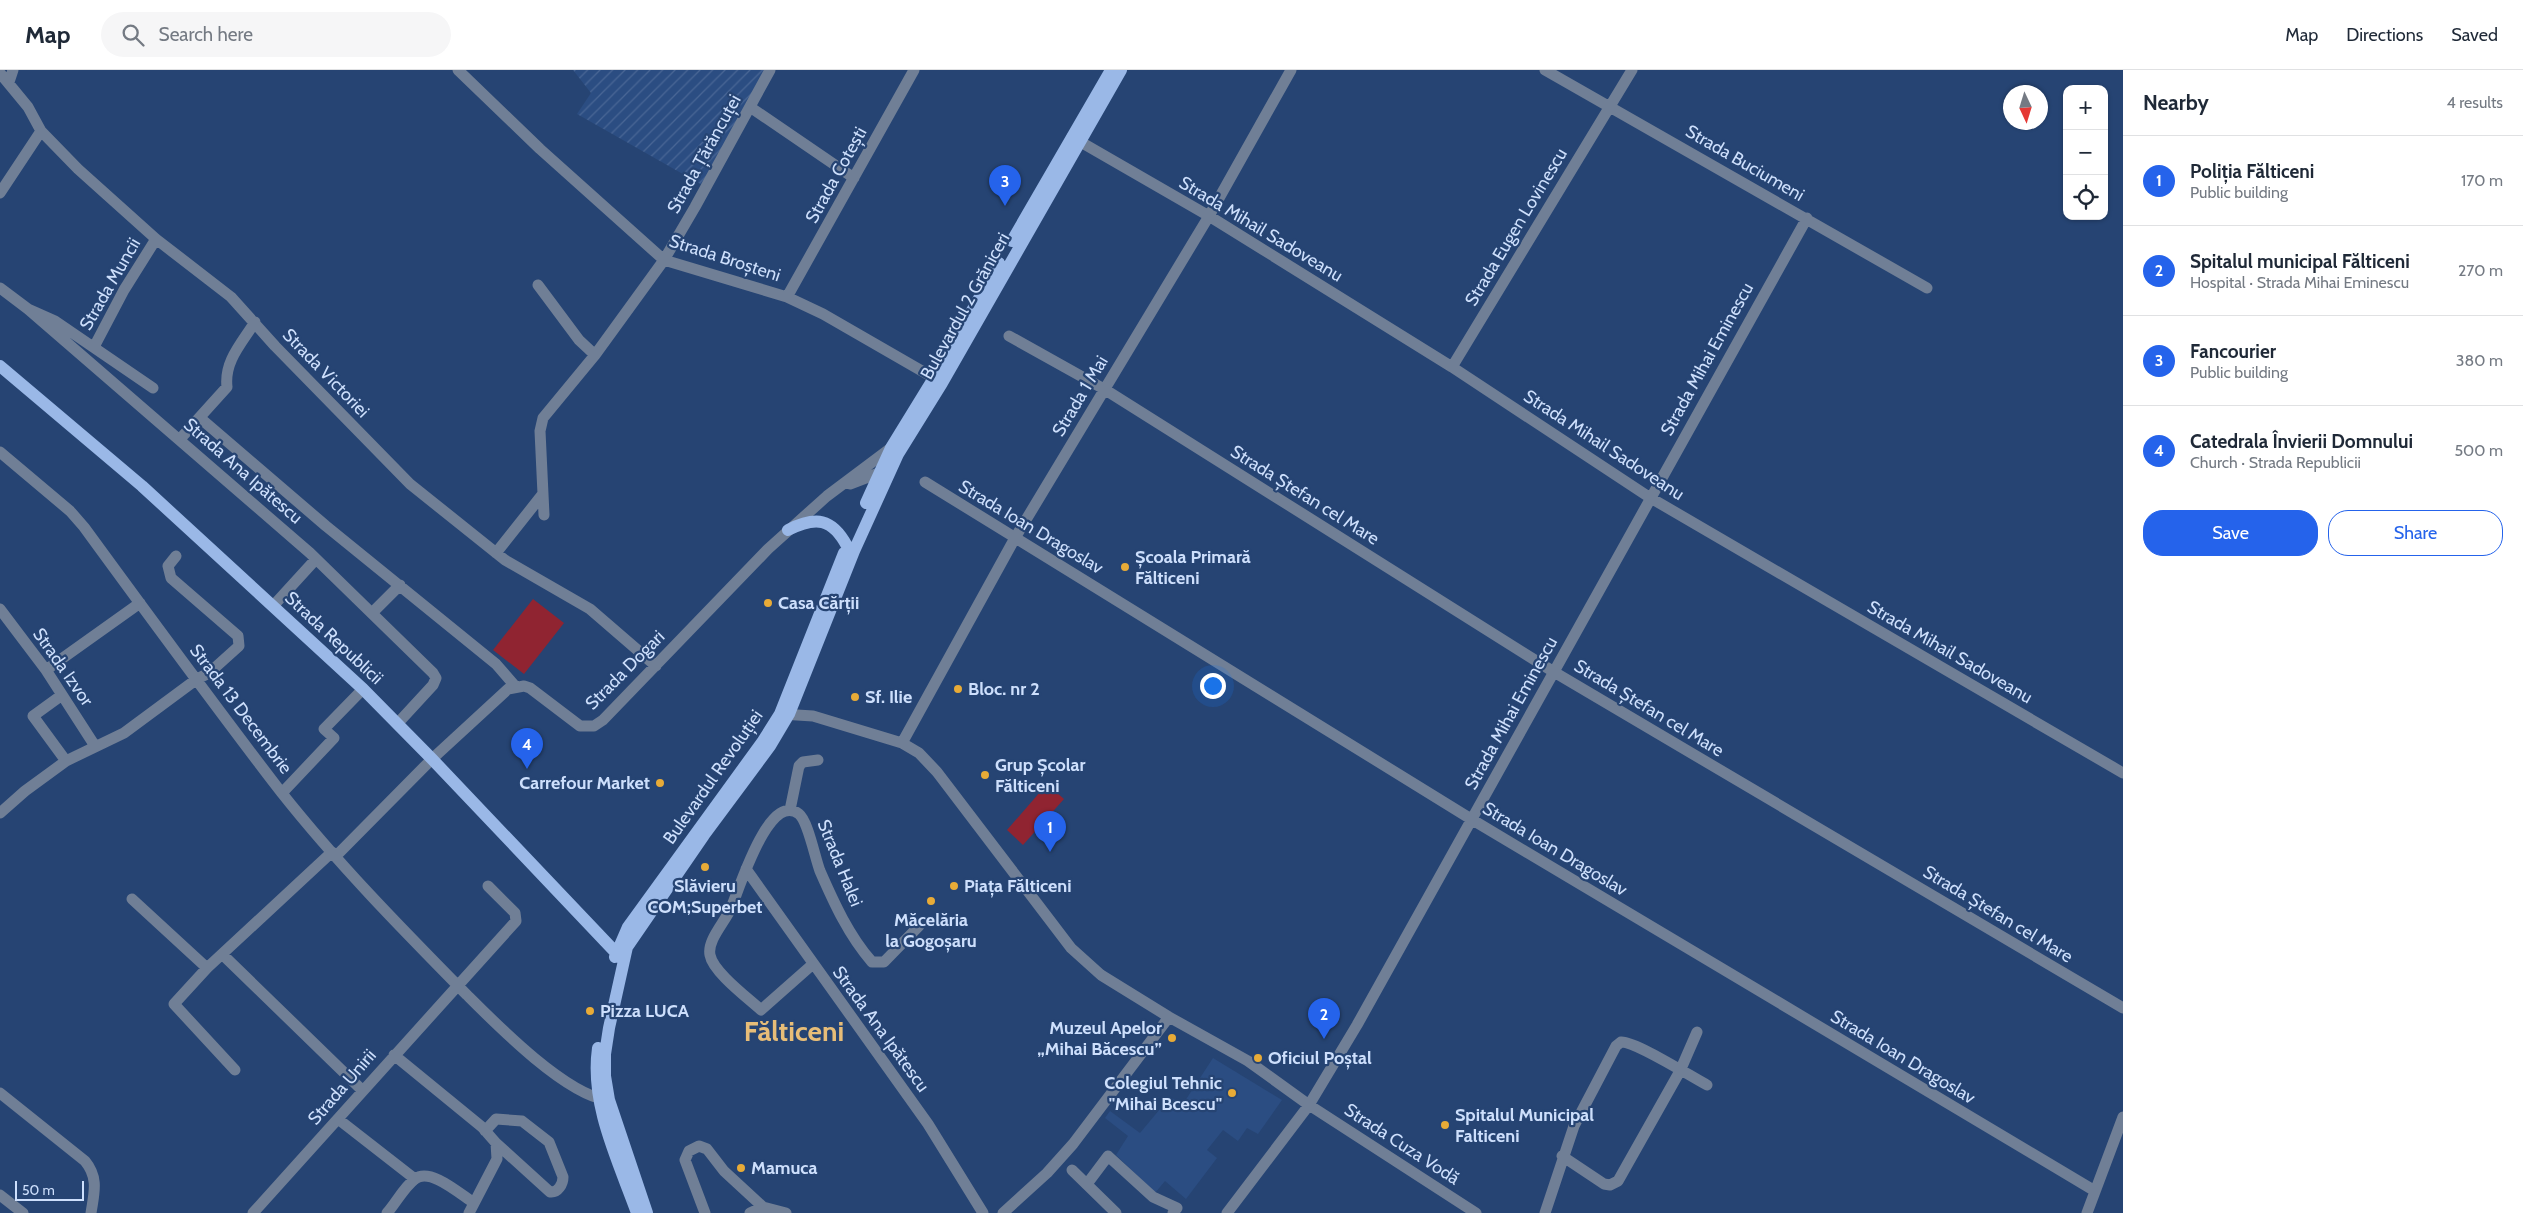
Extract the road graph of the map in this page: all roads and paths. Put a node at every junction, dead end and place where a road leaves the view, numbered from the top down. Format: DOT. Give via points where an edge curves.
graph roads {
  1 [pos="13,70"];
  2 [pos="458,70"];
  3 [pos="770,70"];
  4 [pos="914,70"];
  5 [pos="1111,70"];
  6 [pos="1121,70"];
  7 [pos="1291,70"];
  8 [pos="1544,70"];
  9 [pos="1632,70"];
  10 [pos="0,73"];
  11 [pos="9,82"];
  12 [pos="1609,106"];
  13 [pos="750,107"];
  14 [pos="41,131"];
  15 [pos="1075,139"];
  16 [pos="854,178"];
  17 [pos="0,193"];
  18 [pos="1209,216"];
  19 [pos="1806,218"];
  20 [pos="156,239"];
  21 [pos="665,257"];
  22 [pos="538,285"];
  23 [pos="0,288"];
  24 [pos="1927,288"];
  25 [pos="787,297"];
  26 [pos="28,309"];
  27 [pos="255,322"];
  28 [pos="1009,336"];
  29 [pos="94,346"];
  30 [pos="595,355"];
  31 [pos="0,366"];
  32 [pos="1452,367"];
  33 [pos="938,380"];
  34 [pos="152,388"];
  35 [pos="1104,389"];
  36 [pos="200,418"];
  37 [pos="180,439"];
  38 [pos="894,451"];
  39 [pos="0,452"];
  40 [pos="891,468"];
  41 [pos="878,474"];
  42 [pos="925,482"];
  43 [pos="839,488"];
  44 [pos="542,495"];
  45 [pos="1649,497"];
  46 [pos="544,515"];
  47 [pos="788,530"];
  48 [pos="1015,538"];
  49 [pos="847,546"];
  50 [pos="496,553"];
  51 [pos="176,556"];
  52 [pos="316,559"];
  53 [pos="400,585"];
  54 [pos="140,603"];
  55 [pos="274,605"];
  56 [pos="0,609"];
  57 [pos="372,613"];
  58 [pos="656,666"];
  59 [pos="46,670"];
  60 [pos="1554,672"];
  61 [pos="197,678"];
  62 [pos="516,687"];
  63 [pos="363,689"];
  64 [pos="62,695"];
  65 [pos="785,714"];
  66 [pos="398,723"];
  67 [pos="902,743"];
  68 [pos="96,746"];
  69 [pos="432,759"];
  70 [pos="818,760"];
  71 [pos="66,761"];
  72 [pos="2123,773"];
  73 [pos="282,793"];
  74 [pos="790,810"];
  75 [pos="0,813"];
  76 [pos="1472,819"];
  77 [pos="334,854"];
  78 [pos="746,869"];
  79 [pos="488,886"];
  80 [pos="132,899"];
  81 [pos="919,926"];
  82 [pos="222,954"];
  83 [pos="619,957"];
  84 [pos="813,964"];
  85 [pos="207,968"];
  86 [pos="457,985"];
  87 [pos="2123,1008"];
  88 [pos="1169,1017"];
  89 [pos="1697,1032"];
  90 [pos="394,1055"];
  91 [pos="235,1070"];
  92 [pos="1680,1071"];
  93 [pos="1707,1085"];
  94 [pos="362,1091"];
  95 [pos="0,1093"];
  96 [pos="604,1100"];
  97 [pos="1310,1105"];
  98 [pos="2123,1116"];
  99 [pos="338,1118"];
  100 [pos="485,1131"];
  101 [pos="496,1143"];
  102 [pos="1562,1156"];
  103 [pos="1072,1170"];
  104 [pos="415,1179"];
  105 [pos="1087,1184"];
  106 [pos="2095,1190"];
  107 [pos="0,1195"];
  108 [pos="762,1206"];
  109 [pos="472,1208"];
  110 [pos="23,1213"];
  111 [pos="90,1213"];
  112 [pos="253,1213"];
  113 [pos="387,1213"];
  114 [pos="637,1213"];
  115 [pos="647,1213"];
  116 [pos="705,1213"];
  117 [pos="750,1213"];
  118 [pos="786,1213"];
  119 [pos="983,1213"];
  120 [pos="1003,1213"];
  121 [pos="1116,1213"];
  122 [pos="1173,1213"];
  123 [pos="1227,1213"];
  124 [pos="1476,1213"];
  125 [pos="1545,1213"];
  126 [pos="2087,1213"];
  1 -- 11 [label="street"];
  2 -- 21 [label="street, Strada Broșteni" via="547,156"];
  3 -- 13 [label="street, Strada Țărăncuței"];
  4 -- 16 [label="street, Strada Cotești"];
  5 -- 15 [label="main road, Bulevardul 2 Grăniceri"];
  6 -- 15 [label="main road, Bulevardul 2 Grăniceri"];
  7 -- 18 [label="street, Strada 1 Mai"];
  8 -- 12 [label="street, Strada Buciumeni"];
  9 -- 12 [label="street, Strada Eugen Lovinescu"];
  10 -- 11 [label="street, Strada Victoriei"];
  11 -- 14 [label="street, Strada Victoriei"];
  12 -- 19 [label="street, Strada Buciumeni"];
  12 -- 32 [label="street, Strada Eugen Lovinescu"];
  13 -- 16 [label="street"];
  13 -- 21 [label="street, Strada Țărăncuței"];
  14 -- 17 [label="street"];
  14 -- 20 [label="street, Strada Victoriei"];
  15 -- 18 [label="street, Strada Mihail Sadoveanu"];
  15 -- 33 [label="main road, Bulevardul 2 Grăniceri"];
  16 -- 25 [label="street, Strada Cotești"];
  18 -- 32 [label="street, Strada Mihail Sadoveanu"];
  18 -- 35 [label="street, Strada 1 Mai"];
  19 -- 24 [label="street, Strada Buciumeni"];
  19 -- 45 [label="street, Strada Mihai Eminescu"];
  20 -- 27 [label="street, Strada Victoriei" via="231,297"];
  20 -- 29 [label="street, Strada Muncii"];
  21 -- 25 [label="street, Strada Broșteni"];
  21 -- 30 [label="street, Strada Țărăncuței"];
  22 -- 30 [label="street" via="579,340"];
  23 -- 26 [label="street, Strada Ana Ipătescu"];
  25 -- 33 [label="street, Strada Broșteni" via="824,314"];
  26 -- 29 [label="street, Strada Ana Ipătescu" via="56,320"];
  26 -- 37 [label="street, Strada Ana Ipătescu"];
  27 -- 36 [label="street" via="228,364 227,387"];
  27 -- 50 [label="street, Strada Victoriei" via="410,484"];
  28 -- 35 [label="street, Strada Ștefan cel Mare"];
  29 -- 34 [label="street, Strada Ana Ipătescu"];
  30 -- 44 [label="street, Strada Țărăncuței" via="543,418 540,431"];
  31 -- 55 [label="main road, Strada Republicii" via="97,447"];
  32 -- 45 [label="street, Strada Mihail Sadoveanu"];
  33 -- 38 [label="main road, Bulevardul 2 Grăniceri"];
  35 -- 48 [label="street, Strada 1 Mai"];
  35 -- 60 [label="street, Strada Ștefan cel Mare"];
  36 -- 37 [label="street"];
  36 -- 53 [label="street"];
  37 -- 52 [label="street, Strada Ana Ipătescu"];
  38 -- 40 [label="main road, Bulevardul Revoluției"];
  38 -- 41 [label="main road, Bulevardul Revoluției"];
  38 -- 43 [label="street, Strada Dogari"];
  39 -- 54 [label="street, Strada 13 Decembrie" via="70,510"];
  40 -- 41 [label="street, Strada Dogari"];
  40 -- 65 [label="main road, Bulevardul Revoluției"];
  41 -- 43 [label="street, Strada Dogari"];
  41 -- 49 [label="main road, Bulevardul Revoluției"];
  42 -- 48 [label="street, Strada Ioan Dragoslav"];
  43 -- 47 [label="street, Strada Dogari"];
  44 -- 46 [label="street, Strada Țărăncuței"];
  44 -- 50 [label="street"];
  45 -- 60 [label="street, Strada Mihai Eminescu"];
  45 -- 72 [label="street, Strada Mihail Sadoveanu"];
  47 -- 49 [label="main road" via="810,522 826,523 841,534"];
  47 -- 58 [label="street, Strada Dogari"];
  48 -- 67 [label="street, Strada 1 Mai"];
  48 -- 76 [label="street, Strada Ioan Dragoslav"];
  49 -- 65 [label="main road, Bulevardul Revoluției"];
  50 -- 58 [label="street, Strada Victoriei" via="590,609"];
  51 -- 61 [label="street" via="168,566 171,578 240,641 239,646 210,673"];
  52 -- 55 [label="street"];
  52 -- 57 [label="street, Strada Ana Ipătescu"];
  53 -- 57 [label="street"];
  53 -- 62 [label="street" via="502,670"];
  54 -- 59 [label="street"];
  54 -- 61 [label="street, Strada 13 Decembrie"];
  55 -- 63 [label="main road, Strada Republicii"];
  56 -- 59 [label="street, Strada Izvor"];
  57 -- 66 [label="street, Strada Ana Ipătescu" via="436,678"];
  58 -- 62 [label="street, Strada Dogari" via="594,726 580,726 530,688"];
  59 -- 64 [label="street, Strada Izvor"];
  60 -- 76 [label="street, Strada Mihai Eminescu"];
  60 -- 87 [label="street, Strada Ștefan cel Mare"];
  61 -- 68 [label="street" via="124,732"];
  61 -- 73 [label="street, Strada 13 Decembrie"];
  62 -- 69 [label="street" via="494,700"];
  63 -- 66 [label="main road, Strada Republicii"];
  63 -- 73 [label="street" via="324,729 334,738"];
  64 -- 68 [label="street, Strada Izvor"];
  64 -- 71 [label="street" via="33,716"];
  65 -- 67 [label="street, Strada Cuza Vodă" via="813,716"];
  65 -- 83 [label="main road, Bulevardul Revoluției" via="770,746"];
  66 -- 69 [label="main road, Strada Republicii"];
  67 -- 88 [label="street, Strada Cuza Vodă" via="920,753 937,772 1072,948 1101,975"];
  68 -- 71 [label="street"];
  69 -- 77 [label="street"];
  69 -- 83 [label="main road, Strada Republicii"];
  70 -- 74 [label="street" via="803,762 799,766"];
  71 -- 75 [label="street"];
  73 -- 77 [label="street, Strada 13 Decembrie"];
  74 -- 78 [label="street" via="778,814 771,822"];
  74 -- 81 [label="street, Strada Halei" via="803,818 820,870 844,922 872,962 884,962"];
  76 -- 97 [label="street, Strada Mihai Eminescu"];
  76 -- 106 [label="street, Strada Ioan Dragoslav"];
  77 -- 82 [label="street"];
  77 -- 86 [label="street, Strada 13 Decembrie"];
  78 -- 84 [label="street, Strada Ana Ipătescu"];
  78 -- 84 [label="street" via="731,908 712,942 709,952 716,967 761,1010"];
  79 -- 86 [label="street, Strada Unirii" via="516,919"];
  80 -- 85 [label="street"];
  82 -- 85 [label="street"];
  82 -- 94 [label="street"];
  83 -- 96 [label="main road, Bulevardul Revoluției" via="605,1054"];
  84 -- 119 [label="street, Strada Ana Ipătescu" via="928,1124"];
  85 -- 91 [label="street" via="174,1004"];
  86 -- 90 [label="street, Strada Unirii"];
  86 -- 96 [label="street, Strada 13 Decembrie" via="516,1043 560,1076"];
  88 -- 97 [label="street, Strada Cuza Vodă" via="1248,1061"];
  88 -- 120 [label="street" via="1073,1144"];
  89 -- 92 [label="street"];
  90 -- 94 [label="street, Strada Unirii"];
  90 -- 100 [label="street"];
  92 -- 93 [label="street"];
  92 -- 102 [label="street" via="1618,1181 1604,1184"];
  92 -- 102 [label="street" via="1635,1044 1621,1042 1610,1053"];
  94 -- 99 [label="street, Strada Unirii"];
  95 -- 111 [label="street" via="91,1168 95,1186"];
  96 -- 114 [label="main road"];
  96 -- 115 [label="main road"];
  97 -- 123 [label="street, Strada Mihai Eminescu"];
  97 -- 124 [label="street, Strada Cuza Vodă"];
  98 -- 106 [label="street"];
  99 -- 104 [label="street"];
  99 -- 112 [label="street, Strada Unirii"];
  100 -- 101 [label="street"];
  100 -- 101 [label="street" via="496,1119 522,1121 549,1142 563,1182 556,1191 550,1192"];
  101 -- 109 [label="street" via="497,1159"];
  102 -- 125 [label="street"];
  103 -- 105 [label="street"];
  104 -- 109 [label="street" via="424,1175 434,1177"];
  104 -- 113 [label="street"];
  105 -- 121 [label="street"];
  105 -- 122 [label="street" via="1108,1156 1153,1197 1176,1208"];
  106 -- 126 [label="street"];
  107 -- 110 [label="street"];
  108 -- 116 [label="street" via="724,1171 706,1149 699,1146 689,1150 686,1160"];
  108 -- 117 [label="street"];
  108 -- 118 [label="street"];
}
